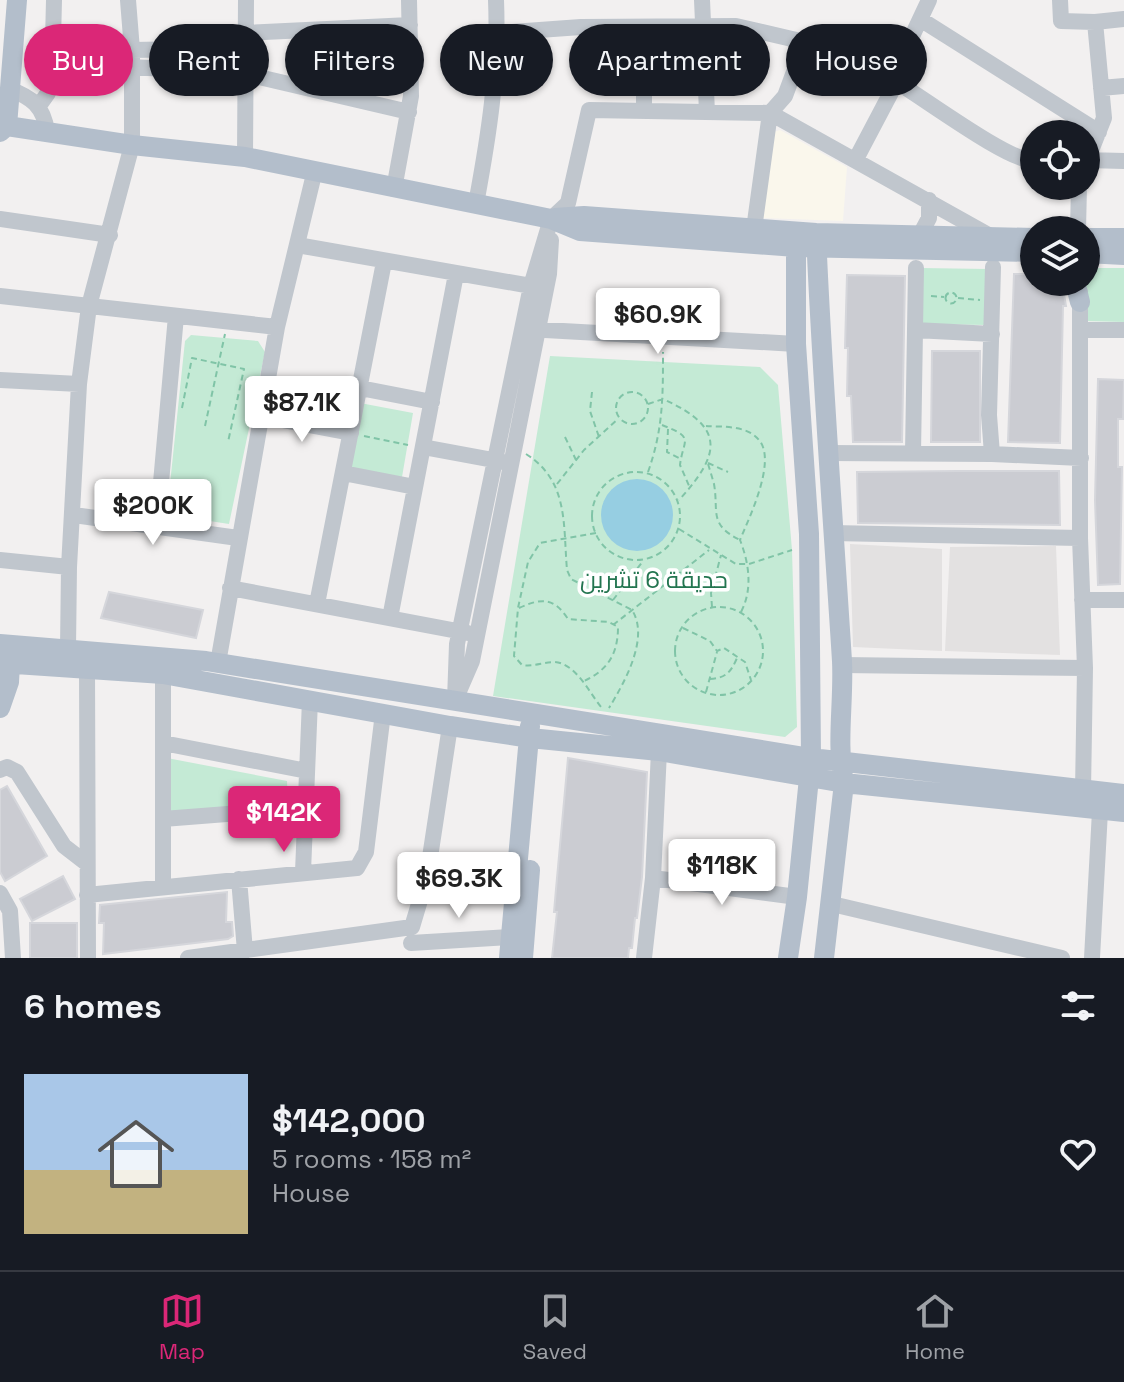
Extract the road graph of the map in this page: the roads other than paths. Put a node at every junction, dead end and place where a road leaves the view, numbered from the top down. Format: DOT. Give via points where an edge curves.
graph roads {
  1 [pos="17,0"];
  2 [pos="54,0"];
  3 [pos="128,0"];
  4 [pos="246,0"];
  5 [pos="409,0"];
  6 [pos="496,0"];
  7 [pos="702,0"];
  8 [pos="929,0"];
  9 [pos="1060,0"];
  10 [pos="920,19"];
  11 [pos="1124,19"];
  12 [pos="1095,22"];
  13 [pos="130,24"];
  14 [pos="246,24"];
  15 [pos="410,24"];
  16 [pos="497,24"];
  17 [pos="703,24"];
  18 [pos="918,24"];
  19 [pos="269,79"];
  20 [pos="1124,86"];
  21 [pos="1101,88"];
  22 [pos="9,89"];
  23 [pos="786,93"];
  24 [pos="132,96"];
  25 [pos="246,96"];
  26 [pos="409,96"];
  27 [pos="495,96"];
  28 [pos="644,96"];
  29 [pos="706,96"];
  30 [pos="889,96"];
  31 [pos="917,96"];
  32 [pos="38,107"];
  33 [pos="644,111"];
  34 [pos="409,112"];
  35 [pos="707,112"];
  36 [pos="770,113"];
  37 [pos="1080,120"];
  38 [pos="2,126"];
  39 [pos="1100,129"];
  40 [pos="47,132"];
  41 [pos="132,145"];
  42 [pos="245,157"];
  43 [pos="1020,158"];
  44 [pos="856,159"];
  45 [pos="1100,161"];
  46 [pos="1124,161"];
  47 [pos="315,170"];
  48 [pos="394,189"];
  49 [pos="929,200"];
  50 [pos="476,204"];
  51 [pos="0,219"];
  52 [pos="551,219"];
  53 [pos="754,229"];
  54 [pos="110,235"];
  55 [pos="920,235"];
  56 [pos="992,237"];
  57 [pos="1020,238"];
  58 [pos="1100,238"];
  59 [pos="1124,238"];
  60 [pos="806,240"];
  61 [pos="297,245"];
  62 [pos="1020,251"];
  63 [pos="1100,254"];
  64 [pos="1124,255"];
  65 [pos="384,262"];
  66 [pos="993,267"];
  67 [pos="916,268"];
  68 [pos="456,274"];
  69 [pos="531,286"];
  70 [pos="0,296"];
  71 [pos="1078,296"];
  72 [pos="89,306"];
  73 [pos="176,316"];
  74 [pos="277,327"];
  75 [pos="530,329"];
  76 [pos="915,330"];
  77 [pos="1080,330"];
  78 [pos="1124,330"];
  79 [pos="992,334"];
  80 [pos="821,343"];
  81 [pos="796,344"];
  82 [pos="0,380"];
  83 [pos="79,384"];
  84 [pos="360,388"];
  85 [pos="432,402"];
  86 [pos="261,416"];
  87 [pos="351,433"];
  88 [pos="423,447"];
  89 [pos="827,453"];
  90 [pos="913,453"];
  91 [pos="992,454"];
  92 [pos="507,457"];
  93 [pos="1081,458"];
  94 [pos="343,473"];
  95 [pos="415,487"];
  96 [pos="74,515"];
  97 [pos="157,527"];
  98 [pos="832,533"];
  99 [pos="238,538"];
  100 [pos="1080,538"];
  101 [pos="809,543"];
  102 [pos="0,560"];
  103 [pos="69,567"];
  104 [pos="230,588"];
  105 [pos="1082,600"];
  106 [pos="1124,600"];
  107 [pos="317,604"];
  108 [pos="390,618"];
  109 [pos="460,631"];
  110 [pos="477,634"];
  111 [pos="0,644"];
  112 [pos="68,648"];
  113 [pos="218,663"];
  114 [pos="5,664"];
  115 [pos="842,665"];
  116 [pos="87,667"];
  117 [pos="1085,668"];
  118 [pos="163,674"];
  119 [pos="310,700"];
  120 [pos="455,700"];
  121 [pos="0,708"];
  122 [pos="383,713"];
  123 [pos="537,715"];
  124 [pos="450,726"];
  125 [pos="536,738"];
  126 [pos="163,743"];
  127 [pos="659,751"];
  128 [pos="839,759"];
  129 [pos="811,767"];
  130 [pos="0,770"];
  131 [pos="307,771"];
  132 [pos="844,783"];
  133 [pos="1083,791"];
  134 [pos="1124,794"];
  135 [pos="306,808"];
  136 [pos="1100,811"];
  137 [pos="1124,812"];
  138 [pos="163,819"];
  139 [pos="86,863"];
  140 [pos="303,872"];
  141 [pos="653,878"];
  142 [pos="239,879"];
  143 [pos="163,885"];
  144 [pos="0,893"];
  145 [pos="87,895"];
  146 [pos="797,897"];
  147 [pos="832,904"];
  148 [pos="412,943"];
  149 [pos="509,948"];
  150 [pos="245,951"];
  151 [pos="223,956"];
  152 [pos="13,958"];
  153 [pos="88,958"];
  154 [pos="188,958"];
  155 [pos="523,958"];
  156 [pos="644,958"];
  157 [pos="788,958"];
  158 [pos="824,958"];
  159 [pos="1062,958"];
  160 [pos="1092,958"];
  1 -- 22 [label="main road"];
  2 -- 32 [label="street" via="52,81"];
  3 -- 13 [label="street"];
  4 -- 14 [label="street"];
  5 -- 15 [label="street"];
  6 -- 16 [label="street"];
  7 -- 17 [label="street"];
  8 -- 10 [label="street"];
  9 -- 12 [label="street" via="1061,21"];
  10 -- 18 [label="street"];
  10 -- 37 [label="street"];
  11 -- 12 [label="street"];
  12 -- 21 [label="street"];
  19 -- 34 [label="street"];
  20 -- 21 [label="street"];
  21 -- 39 [label="street"];
  22 -- 32 [label="street" via="31,97"];
  22 -- 38 [label="main road"];
  23 -- 36 [label="street"];
  24 -- 41 [label="street"];
  25 -- 42 [label="street"];
  26 -- 34 [label="street"];
  27 -- 50 [label="street"];
  28 -- 33 [label="street"];
  29 -- 35 [label="street"];
  30 -- 44 [label="street"];
  31 -- 43 [label="street"];
  32 -- 40 [label="street"];
  33 -- 35 [label="street"];
  33 -- 52 [label="street" via="589,110 568,203"];
  34 -- 48 [label="street"];
  35 -- 36 [label="street"];
  36 -- 44 [label="street"];
  36 -- 53 [label="street"];
  38 -- 40 [label="main road"];
  40 -- 41 [label="main road"];
  41 -- 42 [label="main road"];
  41 -- 54 [label="street"];
  42 -- 47 [label="main road"];
  44 -- 49 [label="street"];
  45 -- 46 [label="street"];
  47 -- 48 [label="main road"];
  47 -- 61 [label="street"];
  48 -- 50 [label="main road"];
  49 -- 55 [label="street" via="929,218"];
  49 -- 56 [label="street"];
  50 -- 52 [label="main road"];
  51 -- 54 [label="street"];
  52 -- 53 [label="main road" via="584,216"];
  52 -- 60 [label="main road" via="580,231"];
  52 -- 69 [label="street"];
  52 -- 75 [label="street" via="549,274"];
  53 -- 60 [label="main road"];
  54 -- 72 [label="street"];
  55 -- 56 [label="main road"];
  55 -- 60 [label="main road"];
  56 -- 57 [label="main road"];
  58 -- 59 [label="main road"];
  60 -- 62 [label="main road"];
  60 -- 80 [label="main road"];
  60 -- 81 [label="main road"];
  61 -- 65 [label="street"];
  61 -- 74 [label="street"];
  63 -- 64 [label="main road"];
  65 -- 68 [label="street"];
  65 -- 84 [label="street"];
  66 -- 79 [label="street"];
  67 -- 76 [label="street"];
  68 -- 69 [label="street"];
  68 -- 85 [label="street"];
  69 -- 75 [label="street"];
  70 -- 72 [label="street"];
  71 -- 77 [label="street"];
  72 -- 73 [label="street"];
  72 -- 83 [label="street"];
  73 -- 74 [label="street"];
  73 -- 97 [label="street"];
  74 -- 86 [label="street"];
  75 -- 81 [label="street"];
  75 -- 92 [label="street"];
  75 -- 92 [label="street"];
  76 -- 79 [label="street"];
  76 -- 90 [label="street"];
  77 -- 78 [label="street"];
  77 -- 93 [label="street"];
  79 -- 91 [label="street"];
  80 -- 81 [label="main road"];
  80 -- 89 [label="main road"];
  81 -- 101 [label="main road"];
  82 -- 83 [label="street"];
  83 -- 96 [label="street"];
  84 -- 85 [label="street"];
  84 -- 87 [label="street"];
  85 -- 88 [label="street"];
  86 -- 87 [label="street"];
  86 -- 99 [label="street"];
  87 -- 94 [label="street"];
  88 -- 92 [label="street"];
  88 -- 95 [label="street"];
  89 -- 90 [label="street"];
  89 -- 98 [label="main road"];
  90 -- 91 [label="street"];
  91 -- 93 [label="street"];
  92 -- 109 [label="street"];
  92 -- 110 [label="street"];
  93 -- 100 [label="street"];
  94 -- 95 [label="street"];
  94 -- 107 [label="street"];
  95 -- 108 [label="street"];
  96 -- 97 [label="street"];
  96 -- 103 [label="street"];
  97 -- 99 [label="street"];
  98 -- 100 [label="street"];
  98 -- 101 [label="main road"];
  98 -- 115 [label="main road"];
  99 -- 104 [label="street"];
  100 -- 105 [label="street"];
  101 -- 129 [label="main road"];
  102 -- 103 [label="street"];
  103 -- 112 [label="street"];
  104 -- 107 [label="street"];
  104 -- 113 [label="street"];
  105 -- 106 [label="street"];
  105 -- 117 [label="street"];
  107 -- 108 [label="street"];
  108 -- 109 [label="street"];
  109 -- 110 [label="street"];
  109 -- 120 [label="street"];
  110 -- 120 [label="street"];
  111 -- 112 [label="main road"];
  112 -- 113 [label="main road"];
  113 -- 120 [label="main road"];
  114 -- 116 [label="main road"];
  114 -- 121 [label="main road" via="9,682"];
  115 -- 117 [label="street"];
  115 -- 128 [label="main road"];
  116 -- 118 [label="main road"];
  116 -- 139 [label="street"];
  117 -- 133 [label="street"];
  118 -- 119 [label="main road"];
  118 -- 126 [label="street"];
  119 -- 122 [label="main road"];
  119 -- 131 [label="street"];
  120 -- 123 [label="main road"];
  120 -- 124 [label="main road"];
  122 -- 124 [label="main road"];
  122 -- 140 [label="street" via="366,852 357,868"];
  123 -- 125 [label="main road"];
  123 -- 129 [label="main road"];
  124 -- 125 [label="main road"];
  124 -- 148 [label="street"];
  125 -- 127 [label="main road"];
  125 -- 149 [label="main road"];
  125 -- 155 [label="main road"];
  126 -- 131 [label="street"];
  126 -- 138 [label="street"];
  127 -- 129 [label="main road"];
  127 -- 141 [label="street"];
  128 -- 129 [label="main road"];
  128 -- 132 [label="main road"];
  128 -- 133 [label="main road"];
  129 -- 132 [label="main road"];
  129 -- 146 [label="main road"];
  130 -- 139 [label="street" via="17,772 64,846"];
  131 -- 135 [label="street"];
  132 -- 136 [label="main road"];
  132 -- 147 [label="main road"];
  133 -- 134 [label="main road"];
  135 -- 138 [label="street"];
  135 -- 140 [label="street"];
  136 -- 137 [label="main road"];
  136 -- 160 [label="street"];
  138 -- 143 [label="street"];
  139 -- 145 [label="street"];
  140 -- 142 [label="street"];
  141 -- 146 [label="street"];
  141 -- 156 [label="street"];
  142 -- 143 [label="street"];
  142 -- 150 [label="street"];
  143 -- 145 [label="street"];
  144 -- 152 [label="street" via="10,911"];
  145 -- 153 [label="street"];
  146 -- 157 [label="main road"];
  147 -- 158 [label="main road"];
  147 -- 159 [label="street"];
  148 -- 149 [label="street"];
  148 -- 150 [label="street"];
  150 -- 151 [label="street"];
  151 -- 154 [label="street"];
}
